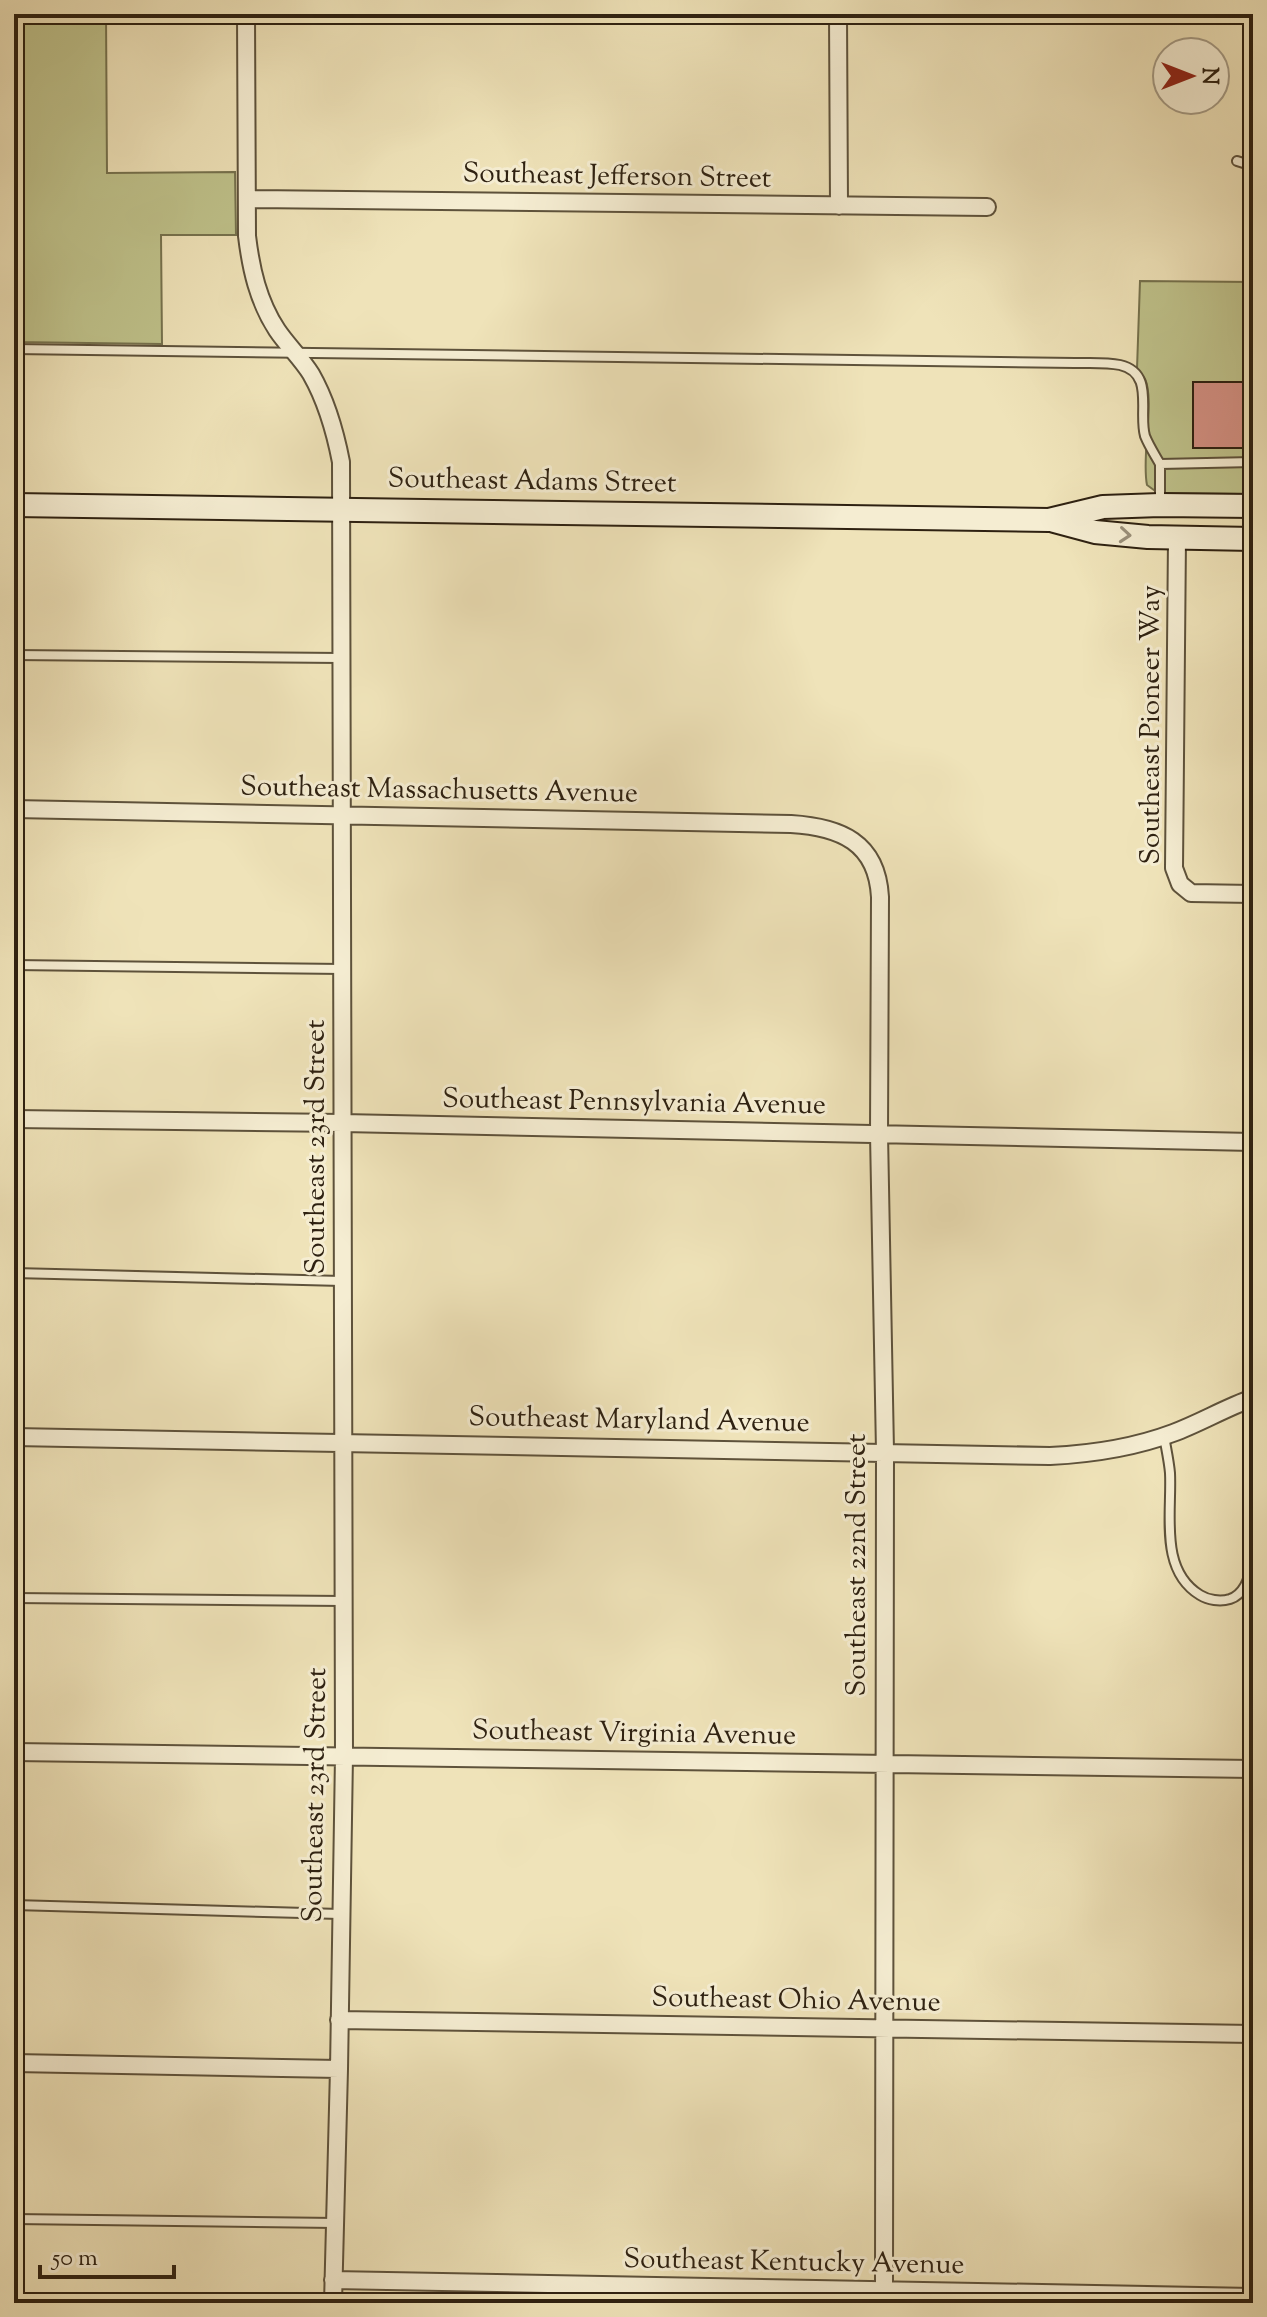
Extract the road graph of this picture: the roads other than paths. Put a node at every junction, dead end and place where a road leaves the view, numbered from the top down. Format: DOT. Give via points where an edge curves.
graph roads {
  1 [pos="246,14"];
  2 [pos="838,14"];
  3 [pos="1237,161"];
  4 [pos="1253,166"];
  5 [pos="247,199"];
  6 [pos="839,206"];
  7 [pos="987,207"];
  8 [pos="14,349"];
  9 [pos="294,352"];
  10 [pos="1253,462"];
  11 [pos="1160,464"];
  12 [pos="14,505"];
  13 [pos="1160,505"];
  14 [pos="1253,506"];
  15 [pos="342,509"];
  16 [pos="1049,520"];
  17 [pos="1177,538"];
  18 [pos="1253,539"];
  19 [pos="14,655"];
  20 [pos="342,658"];
  21 [pos="14,809"];
  22 [pos="343,815"];
  23 [pos="857,844"];
  24 [pos="1253,894"];
  25 [pos="14,965"];
  26 [pos="343,969"];
  27 [pos="14,1119"];
  28 [pos="343,1123"];
  29 [pos="879,1134"];
  30 [pos="1253,1142"];
  31 [pos="14,1273"];
  32 [pos="342,1281"];
  33 [pos="1253,1398"];
  34 [pos="1164,1436"];
  35 [pos="14,1437"];
  36 [pos="342,1443"];
  37 [pos="885,1451"];
  38 [pos="1253,1564"];
  39 [pos="14,1598"];
  40 [pos="343,1601"];
  41 [pos="14,1752"];
  42 [pos="344,1756"];
  43 [pos="884,1763"];
  44 [pos="1253,1769"];
  45 [pos="14,1905"];
  46 [pos="340,1914"];
  47 [pos="339,2020"];
  48 [pos="883,2028"];
  49 [pos="1253,2034"];
  50 [pos="14,2063"];
  51 [pos="339,2069"];
  52 [pos="14,2219"];
  53 [pos="336,2223"];
  54 [pos="333,2280"];
  55 [pos="884,2291"];
  56 [pos="1253,2297"];
  57 [pos="333,2303"];
  1 -- 5 [label="street, Southeast 23rd Street"];
  2 -- 6 [label="street"];
  3 -- 4 [label="lane"];
  5 -- 6 [label="street, Southeast Jefferson Street"];
  5 -- 9 [label="street, Southeast 23rd Street" via="256,285"];
  6 -- 7 [label="street, Southeast Jefferson Street"];
  8 -- 9 [label="lane"];
  9 -- 11 [label="lane" via="1119,365 1129,368 1143,385 1144,434"];
  9 -- 15 [label="street, Southeast 23rd Street" via="310,372 336,433"];
  10 -- 11 [label="lane"];
  11 -- 13 [label="lane"];
  12 -- 15 [label="main road, Southeast Adams Street"];
  13 -- 14 [label="main road, Southeast Adams Street"];
  13 -- 16 [label="main road, Southeast Adams Street" via="1103,507"];
  15 -- 16 [label="main road, Southeast Adams Street"];
  15 -- 20 [label="street, Southeast 23rd Street"];
  16 -- 17 [label="main road, Southeast Adams Street, one-way" via="1095,532"];
  17 -- 18 [label="main road, Southeast Adams Street"];
  17 -- 24 [label="street, Southeast Pioneer Way" via="1174,868 1180,884 1191,893"];
  19 -- 20 [label="lane"];
  20 -- 22 [label="street, Southeast 23rd Street"];
  21 -- 22 [label="street, Southeast Massachusetts Avenue"];
  22 -- 23 [label="street, Southeast Massachusetts Avenue" via="791,824 830,829"];
  22 -- 26 [label="street, Southeast 23rd Street"];
  23 -- 29 [label="street, Southeast 22nd Street" via="870,859 880,887"];
  25 -- 26 [label="lane"];
  26 -- 28 [label="street, Southeast 23rd Street"];
  27 -- 28 [label="street, Southeast Pennsylvania Avenue"];
  28 -- 29 [label="street, Southeast Pennsylvania Avenue"];
  28 -- 32 [label="street, Southeast 23rd Street"];
  29 -- 30 [label="street, Southeast Pennsylvania Avenue"];
  29 -- 37 [label="street, Southeast 22nd Street"];
  31 -- 32 [label="lane"];
  32 -- 36 [label="street, Southeast 23rd Street"];
  33 -- 34 [label="street, Southeast Maryland Avenue"];
  34 -- 37 [label="street, Southeast Maryland Avenue" via="1074,1455"];
  34 -- 38 [label="lane" via="1171,1553 1180,1578 1208,1600 1229,1600 1248,1581"];
  35 -- 36 [label="street, Southeast Maryland Avenue"];
  36 -- 37 [label="street, Southeast Maryland Avenue"];
  36 -- 40 [label="street, Southeast 23rd Street"];
  37 -- 43 [label="street, Southeast 22nd Street"];
  39 -- 40 [label="lane"];
  40 -- 42 [label="street, Southeast 23rd Street"];
  41 -- 42 [label="street, Southeast Virginia Avenue"];
  42 -- 43 [label="street, Southeast Virginia Avenue"];
  42 -- 46 [label="street, Southeast 23rd Street"];
  43 -- 44 [label="street, Southeast Virginia Avenue"];
  43 -- 48 [label="street, Southeast 22nd Street"];
  45 -- 46 [label="lane"];
  46 -- 47 [label="street, Southeast 23rd Street"];
  47 -- 48 [label="street, Southeast Ohio Avenue"];
  47 -- 51 [label="street, Southeast 23rd Street"];
  48 -- 49 [label="street, Southeast Ohio Avenue"];
  48 -- 55 [label="street, Southeast 22nd Street"];
  50 -- 51 [label="street"];
  51 -- 53 [label="street, Southeast 23rd Street"];
  52 -- 53 [label="lane"];
  53 -- 54 [label="street, Southeast 23rd Street"];
  54 -- 55 [label="street, Southeast Kentucky Avenue"];
  54 -- 57 [label="street, Southeast 23rd Street"];
  55 -- 56 [label="street, Southeast Kentucky Avenue"];
}
